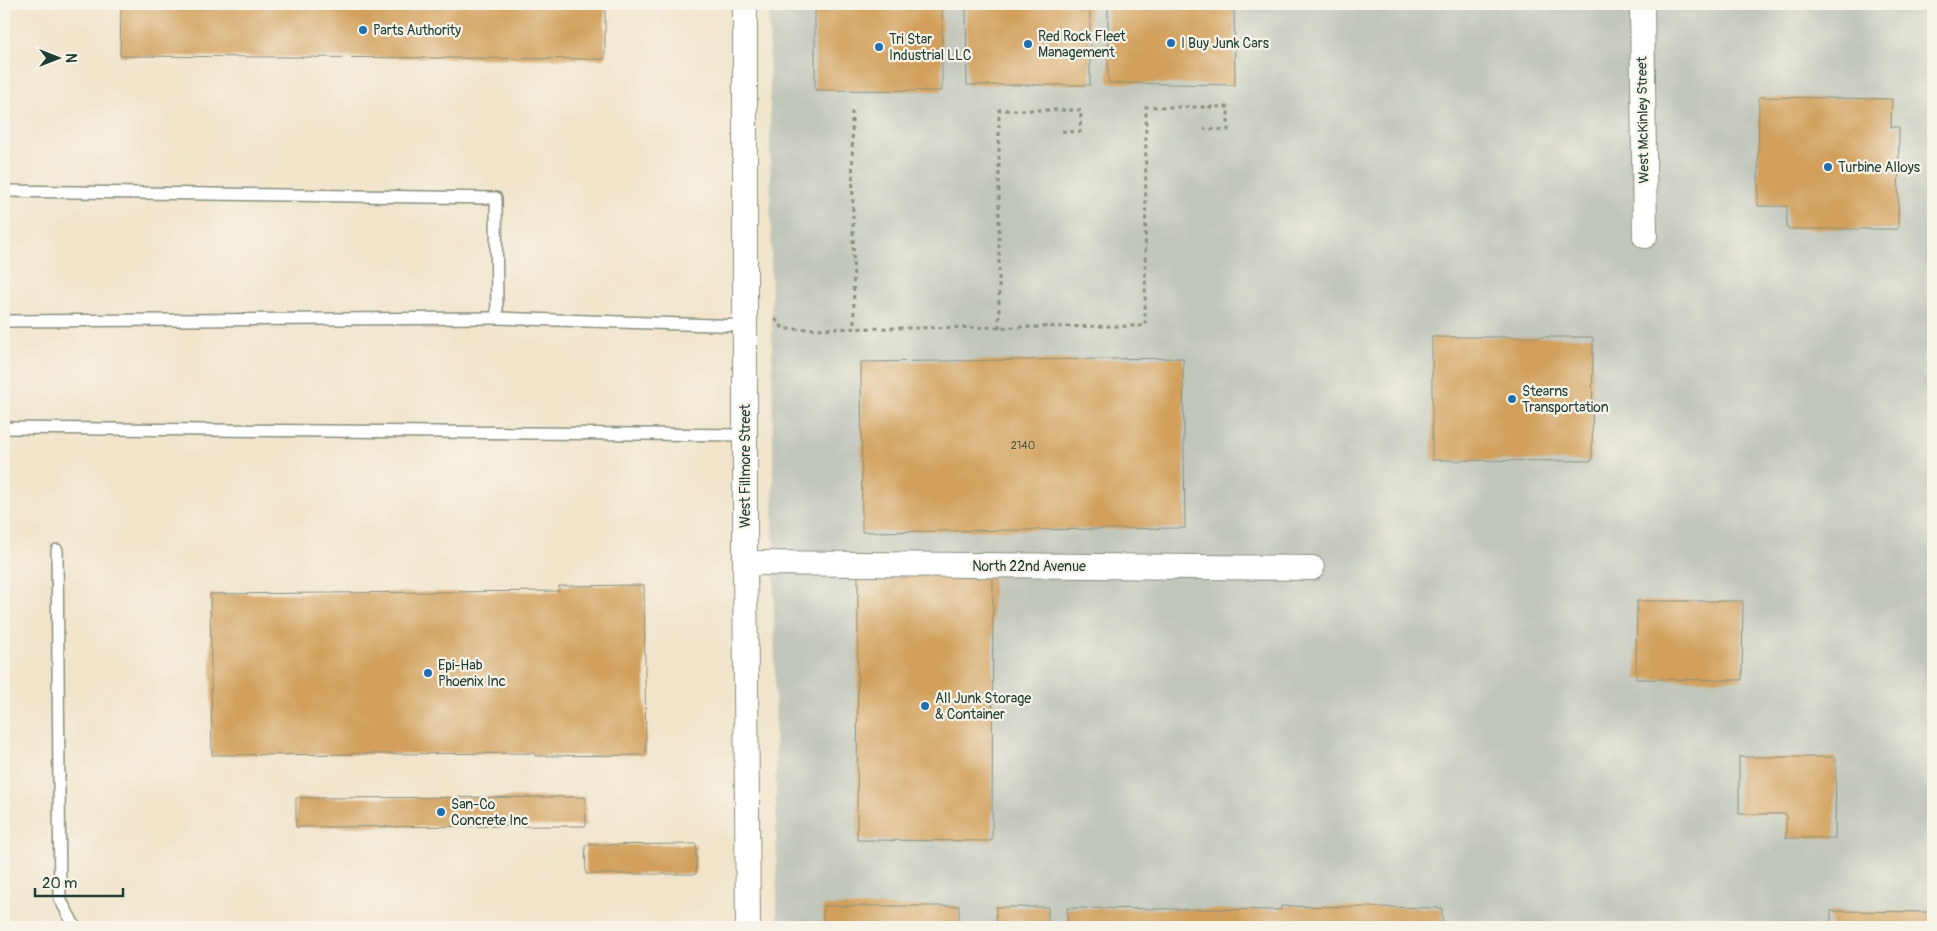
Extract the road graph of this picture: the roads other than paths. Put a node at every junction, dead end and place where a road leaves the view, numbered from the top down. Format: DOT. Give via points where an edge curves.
graph roads {
  1 [pos="745,4"];
  2 [pos="1642,4"];
  3 [pos="4,191"];
  4 [pos="1645,236"];
  5 [pos="497,318"];
  6 [pos="4,321"];
  7 [pos="745,326"];
  8 [pos="4,428"];
  9 [pos="745,434"];
  10 [pos="57,550"];
  11 [pos="745,563"];
  12 [pos="1312,568"];
  13 [pos="74,927"];
  14 [pos="748,927"];
  1 -- 7 [label="street, West Fillmore Street"];
  2 -- 4 [label="street, West McKinley Street"];
  3 -- 5 [label="lane" via="496,198"];
  5 -- 6 [label="lane"];
  5 -- 7 [label="lane"];
  7 -- 9 [label="street, West Fillmore Street"];
  8 -- 9 [label="lane"];
  9 -- 11 [label="street, West Fillmore Street"];
  10 -- 13 [label="lane" via="60,899"];
  11 -- 12 [label="street, North 22nd Avenue"];
  11 -- 14 [label="street, West Fillmore Street"];
}
